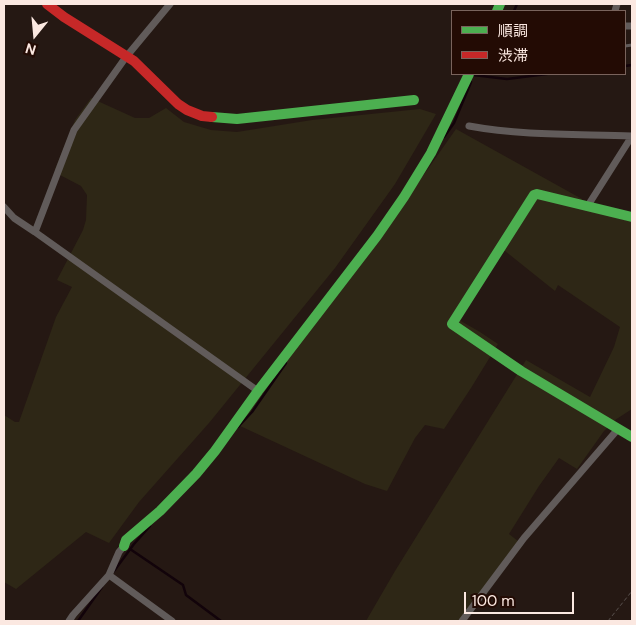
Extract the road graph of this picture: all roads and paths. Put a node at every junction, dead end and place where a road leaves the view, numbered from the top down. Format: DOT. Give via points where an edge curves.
graph roads {
  1 [pos="47,4"];
  2 [pos="170,4"];
  3 [pos="126,57"];
  4 [pos="469,75"];
  5 [pos="414,100"];
  6 [pos="469,126"];
  7 [pos="632,136"];
  8 [pos="4,207"];
  9 [pos="587,207"];
  10 [pos="632,217"];
  11 [pos="35,232"];
  12 [pos="258,391"];
  13 [pos="618,429"];
  14 [pos="632,437"];
  15 [pos="124,546"];
  16 [pos="109,575"];
  17 [pos="632,591"];
  18 [pos="69,621"];
  19 [pos="172,621"];
  20 [pos="462,621"];
  21 [pos="608,621"];
  1 -- 3 [label="street"];
  2 -- 3 [label="street"];
  3 -- 5 [label="street" via="178,104 202,116 237,119"];
  3 -- 11 [label="street" via="74,130"];
  4 -- 12 [label="street" via="431,153 404,197"];
  6 -- 7 [label="street" via="518,133"];
  7 -- 9 [label="street"];
  8 -- 11 [label="street"];
  9 -- 10 [label="street"];
  9 -- 13 [label="street" via="534,195 452,324 521,371"];
  11 -- 12 [label="street"];
  12 -- 15 [label="street" via="196,474 126,540"];
  13 -- 14 [label="street"];
  13 -- 20 [label="street" via="524,538"];
  15 -- 16 [label="street"];
  16 -- 18 [label="street"];
  16 -- 19 [label="street"];
  17 -- 21 [label="path"];
}
